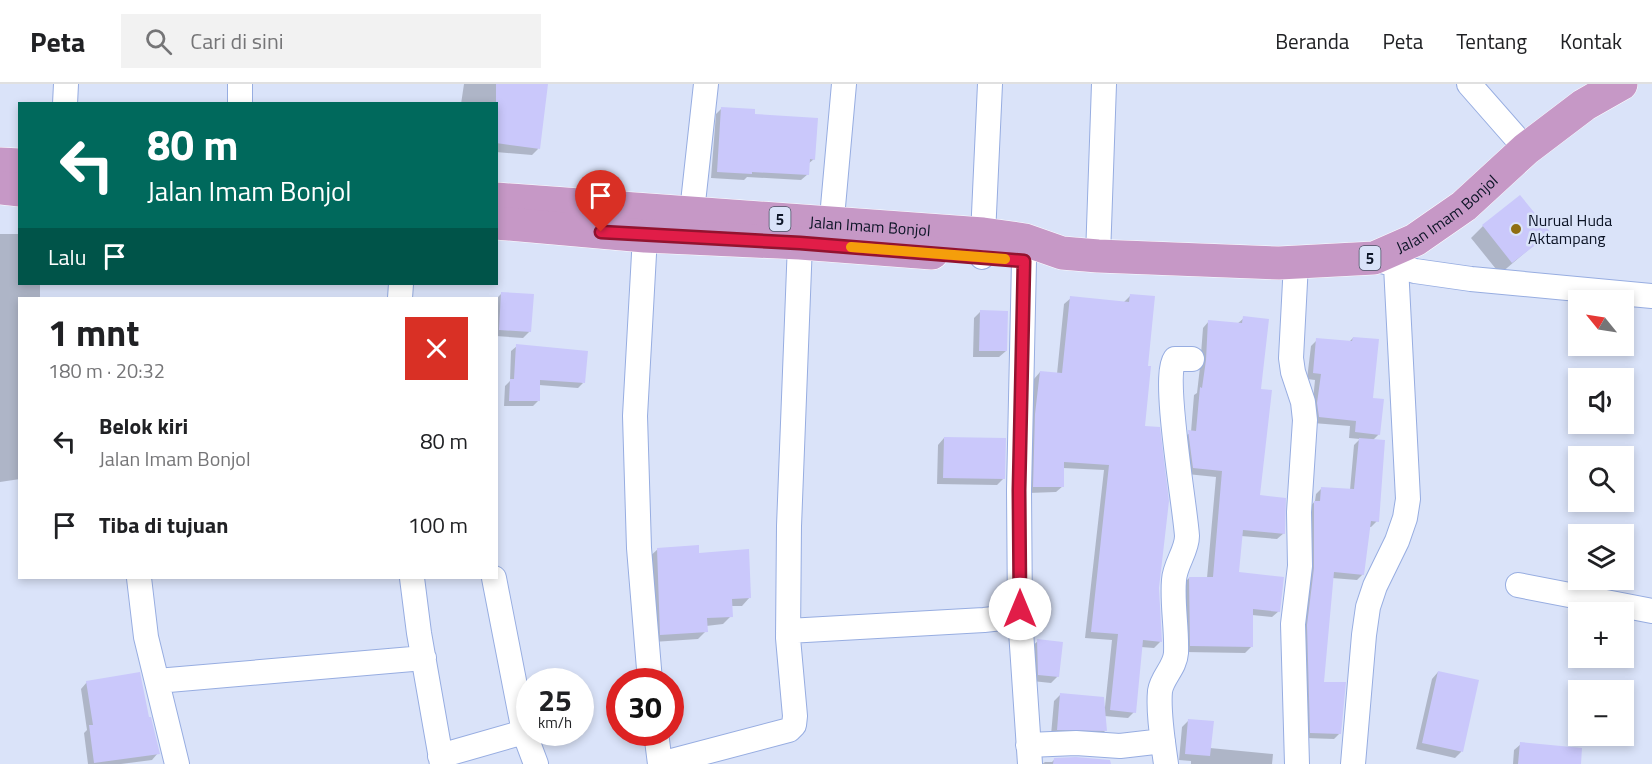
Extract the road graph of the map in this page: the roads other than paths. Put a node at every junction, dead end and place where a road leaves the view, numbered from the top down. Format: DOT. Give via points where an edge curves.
graph roads {
  1 [pos="66,84"];
  2 [pos="240,84"];
  3 [pos="706,84"];
  4 [pos="844,84"];
  5 [pos="990,84"];
  6 [pos="1104,84"];
  7 [pos="1469,84"];
  8 [pos="1621,84"];
  9 [pos="64,102"];
  10 [pos="240,102"];
  11 [pos="1526,149"];
  12 [pos="0,164"];
  13 [pos="18,165"];
  14 [pos="0,188"];
  15 [pos="18,190"];
  16 [pos="498,200"];
  17 [pos="498,223"];
  18 [pos="690,225"];
  19 [pos="645,236"];
  20 [pos="820,237"];
  21 [pos="982,246"];
  22 [pos="1062,253"];
  23 [pos="1098,256"];
  24 [pos="1024,261"];
  25 [pos="1385,262"];
  26 [pos="1296,263"];
  27 [pos="1652,296"];
  28 [pos="1192,359"];
  29 [pos="139,579"];
  30 [pos="412,579"];
  31 [pos="494,579"];
  32 [pos="1518,585"];
  33 [pos="1652,611"];
  34 [pos="1020,616"];
  35 [pos="788,631"];
  36 [pos="423,658"];
  37 [pos="649,668"];
  38 [pos="158,681"];
  39 [pos="516,691"];
  40 [pos="516,735"];
  41 [pos="529,746"];
  42 [pos="658,746"];
  43 [pos="1165,752"];
  44 [pos="1029,754"];
  45 [pos="441,760"];
  46 [pos="177,764"];
  47 [pos="536,764"];
  48 [pos="660,764"];
  49 [pos="1297,764"];
  50 [pos="1353,764"];
  1 -- 9 [label="street"];
  2 -- 10 [label="street"];
  3 -- 18 [label="street"];
  4 -- 20 [label="street"];
  5 -- 21 [label="street"];
  6 -- 23 [label="street"];
  7 -- 11 [label="street"];
  8 -- 11 [label="highway, Jalan Imam Bonjol / 5" via="1584,105"];
  11 -- 25 [label="highway, Jalan Imam Bonjol / 5" via="1464,206"];
  12 -- 13 [label="highway"];
  14 -- 15 [label="highway"];
  16 -- 18 [label="highway, Jalan Imam Bonjol / 5"];
  17 -- 19 [label="highway, Jalan Imam Bonjol / 5"];
  18 -- 19 [label="highway, Jalan Imam Bonjol / 5"];
  18 -- 20 [label="highway, Jalan Imam Bonjol / 5"];
  19 -- 37 [label="street" via="635,416 639,548"];
  20 -- 21 [label="highway, Jalan Imam Bonjol / 5"];
  20 -- 35 [label="street" via="789,526"];
  21 -- 22 [label="highway, Jalan Imam Bonjol / 5" via="1025,240"];
  21 -- 24 [label="highway, Jalan Imam Bonjol / 5"];
  22 -- 23 [label="highway, Jalan Imam Bonjol / 5"];
  22 -- 24 [label="highway, Jalan Imam Bonjol / 5"];
  23 -- 26 [label="highway, Jalan Imam Bonjol / 5"];
  24 -- 34 [label="street"];
  25 -- 26 [label="highway, Jalan Imam Bonjol / 5"];
  25 -- 27 [label="street" via="1415,271 1472,279"];
  25 -- 50 [label="street" via="1408,499 1397,541 1368,607"];
  26 -- 49 [label="street" via="1291,358 1305,420 1293,624"];
  28 -- 43 [label="street" via="1175,359 1172,363 1173,422 1187,542 1174,578 1176,654 1160,691"];
  29 -- 38 [label="street" via="146,637"];
  30 -- 36 [label="street"];
  31 -- 39 [label="street"];
  32 -- 33 [label="street"];
  34 -- 35 [label="street"];
  34 -- 44 [label="street"];
  35 -- 48 [label="street" via="795,716 791,728"];
  36 -- 38 [label="street"];
  36 -- 45 [label="street"];
  38 -- 46 [label="street"];
  40 -- 45 [label="street"];
  41 -- 47 [label="street"];
  42 -- 48 [label="street"];
  43 -- 44 [label="street" via="1076,743"];
}
